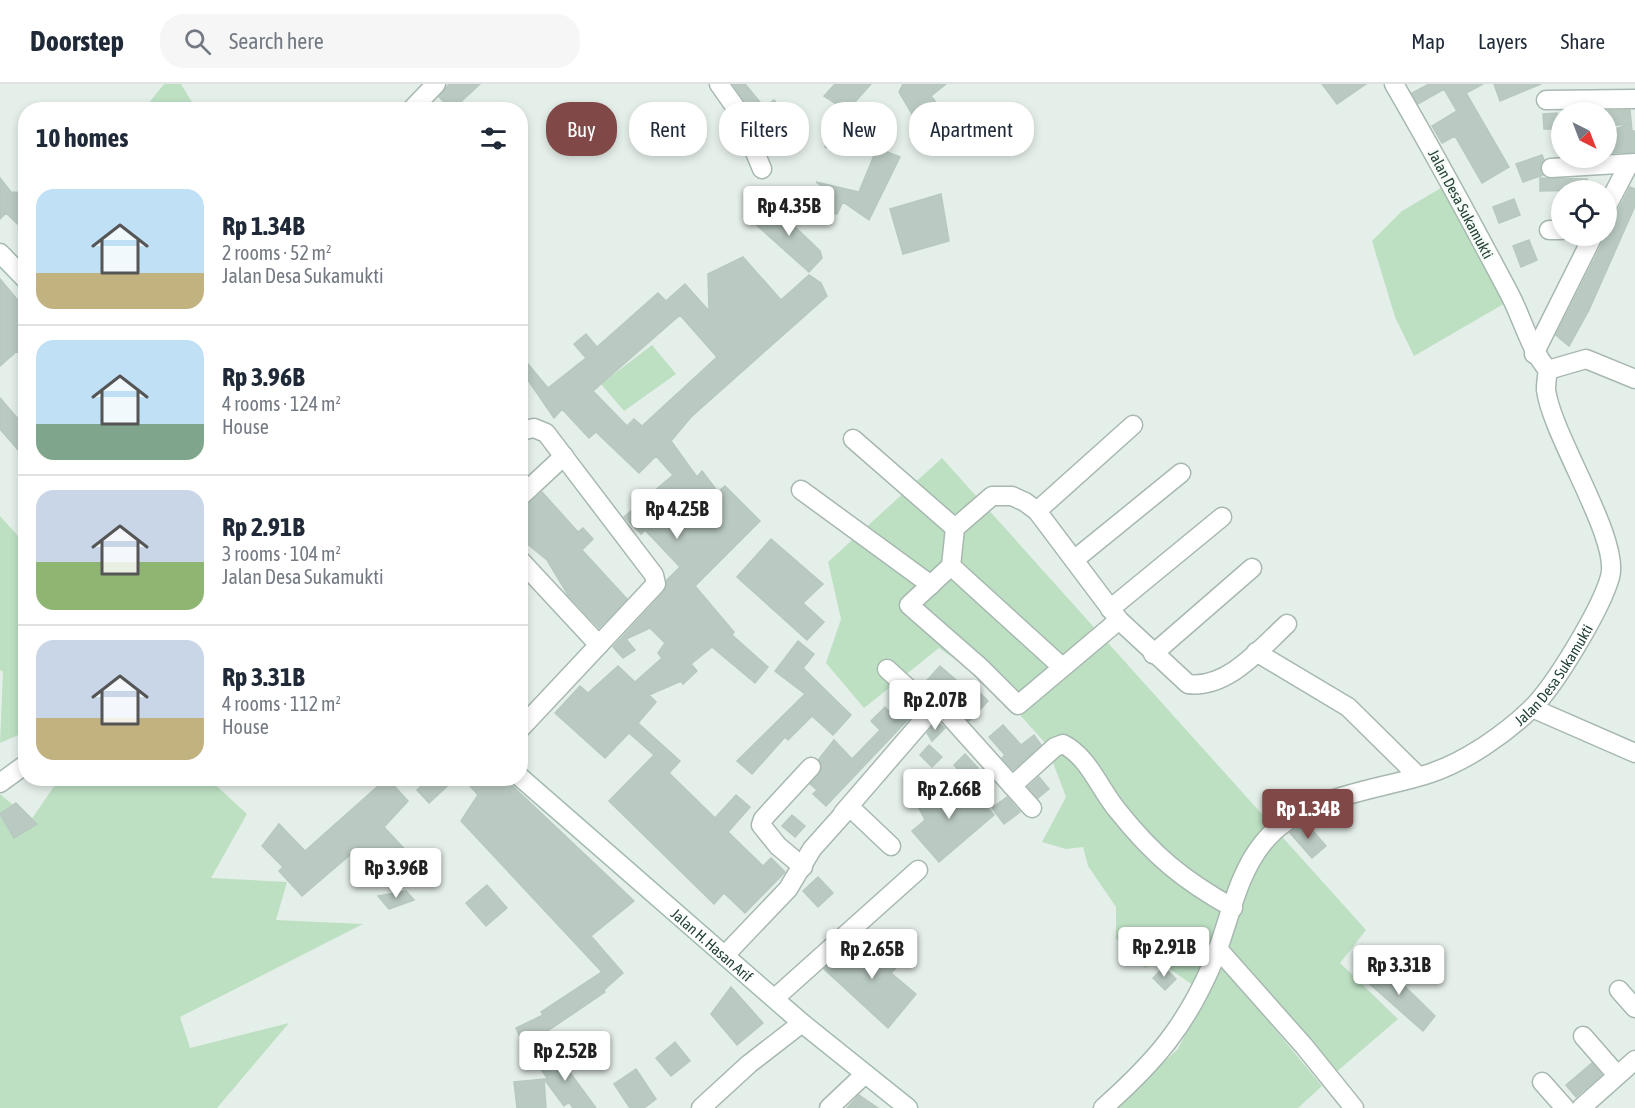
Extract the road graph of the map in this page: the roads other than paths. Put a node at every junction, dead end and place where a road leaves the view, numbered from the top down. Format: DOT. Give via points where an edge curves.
graph roads {
  1 [pos="436,84"];
  2 [pos="719,84"];
  3 [pos="1394,84"];
  4 [pos="1635,99"];
  5 [pos="1546,100"];
  6 [pos="419,102"];
  7 [pos="1632,164"];
  8 [pos="1617,165"];
  9 [pos="762,169"];
  10 [pos="1617,189"];
  11 [pos="1588,246"];
  12 [pos="0,253"];
  13 [pos="18,272"];
  14 [pos="1534,354"];
  15 [pos="1548,370"];
  16 [pos="1635,379"];
  17 [pos="1133,425"];
  18 [pos="528,429"];
  19 [pos="853,439"];
  20 [pos="564,456"];
  21 [pos="1181,473"];
  22 [pos="528,490"];
  23 [pos="801,490"];
  24 [pos="1037,511"];
  25 [pos="1222,517"];
  26 [pos="955,528"];
  27 [pos="1074,561"];
  28 [pos="951,566"];
  29 [pos="1252,567"];
  30 [pos="528,569"];
  31 [pos="931,585"];
  32 [pos="1114,615"];
  33 [pos="1287,624"];
  34 [pos="599,645"];
  35 [pos="1256,652"];
  36 [pos="1153,654"];
  37 [pos="1062,667"];
  38 [pos="887,669"];
  39 [pos="1532,708"];
  40 [pos="932,710"];
  41 [pos="528,720"];
  42 [pos="1635,753"];
  43 [pos="811,767"];
  44 [pos="18,770"];
  45 [pos="1418,776"];
  46 [pos="0,783"];
  47 [pos="528,784"];
  48 [pos="1012,786"];
  49 [pos="1032,808"];
  50 [pos="843,813"];
  51 [pos="891,846"];
  52 [pos="803,867"];
  53 [pos="918,870"];
  54 [pos="1233,908"];
  55 [pos="1218,949"];
  56 [pos="726,954"];
  57 [pos="1619,990"];
  58 [pos="775,998"];
  59 [pos="1635,1008"];
  60 [pos="802,1023"];
  61 [pos="1583,1036"];
  62 [pos="1635,1060"];
  63 [pos="865,1074"];
  64 [pos="1617,1075"];
  65 [pos="1542,1082"];
  66 [pos="701,1108"];
  67 [pos="830,1108"];
  68 [pos="908,1108"];
  69 [pos="1103,1108"];
  70 [pos="1354,1108"];
  71 [pos="1565,1108"];
  72 [pos="1581,1108"];
  1 -- 6 [label="street"];
  2 -- 9 [label="street" via="738,111"];
  3 -- 14 [label="street, Jalan Desa Sukamukti" via="1518,309"];
  4 -- 5 [label="street"];
  7 -- 8 [label="street"];
  7 -- 10 [label="street"];
  11 -- 14 [label="street"];
  12 -- 13 [label="street"];
  14 -- 15 [label="street, Jalan Desa Sukamukti"];
  15 -- 16 [label="street" via="1586,359"];
  15 -- 39 [label="street, Jalan Desa Sukamukti" via="1546,390 1571,461 1611,553 1611,576 1570,656"];
  17 -- 24 [label="street"];
  18 -- 20 [label="street" via="546,433"];
  19 -- 26 [label="street"];
  20 -- 22 [label="street"];
  20 -- 34 [label="street" via="656,581"];
  21 -- 27 [label="street"];
  23 -- 31 [label="street"];
  24 -- 26 [label="street" via="1012,496 992,496"];
  24 -- 27 [label="street"];
  25 -- 32 [label="street"];
  26 -- 28 [label="street"];
  27 -- 32 [label="street"];
  28 -- 31 [label="street"];
  28 -- 37 [label="street"];
  29 -- 36 [label="street"];
  30 -- 34 [label="street"];
  31 -- 37 [label="street" via="909,605 1018,705"];
  32 -- 36 [label="street"];
  32 -- 37 [label="street"];
  33 -- 35 [label="street"];
  34 -- 41 [label="street"];
  35 -- 36 [label="street" via="1218,682 1203,686 1188,684"];
  35 -- 45 [label="street" via="1348,707"];
  38 -- 40 [label="street"];
  39 -- 42 [label="street"];
  39 -- 45 [label="street, Jalan Desa Sukamukti" via="1471,754"];
  40 -- 48 [label="street" via="945,711"];
  40 -- 50 [label="street"];
  43 -- 52 [label="street" via="762,819 761,825"];
  44 -- 46 [label="street"];
  45 -- 54 [label="street, Jalan Desa Sukamukti" via="1363,789 1284,823 1262,843"];
  47 -- 56 [label="street, Jalan H. Hasan Arif"];
  48 -- 49 [label="street"];
  48 -- 54 [label="street" via="1055,747 1064,744 1083,759 1117,810 1164,863 1191,885"];
  50 -- 51 [label="street" via="853,810"];
  50 -- 52 [label="street" via="812,849"];
  52 -- 56 [label="street" via="788,889"];
  53 -- 58 [label="street"];
  54 -- 55 [label="street, Jalan Desa Sukamukti"];
  55 -- 69 [label="street, Jalan Desa Sukamukti" via="1191,1008 1169,1044"];
  55 -- 70 [label="street" via="1305,1046"];
  56 -- 58 [label="street, Jalan H. Hasan Arif"];
  57 -- 59 [label="street"];
  58 -- 60 [label="street, Jalan H. Hasan Arif"];
  60 -- 63 [label="street, Jalan H. Hasan Arif"];
  60 -- 66 [label="street"];
  61 -- 64 [label="street"];
  62 -- 64 [label="street"];
  63 -- 67 [label="street"];
  63 -- 68 [label="street, Jalan H. Hasan Arif"];
  64 -- 72 [label="street"];
  65 -- 71 [label="street"];
}
